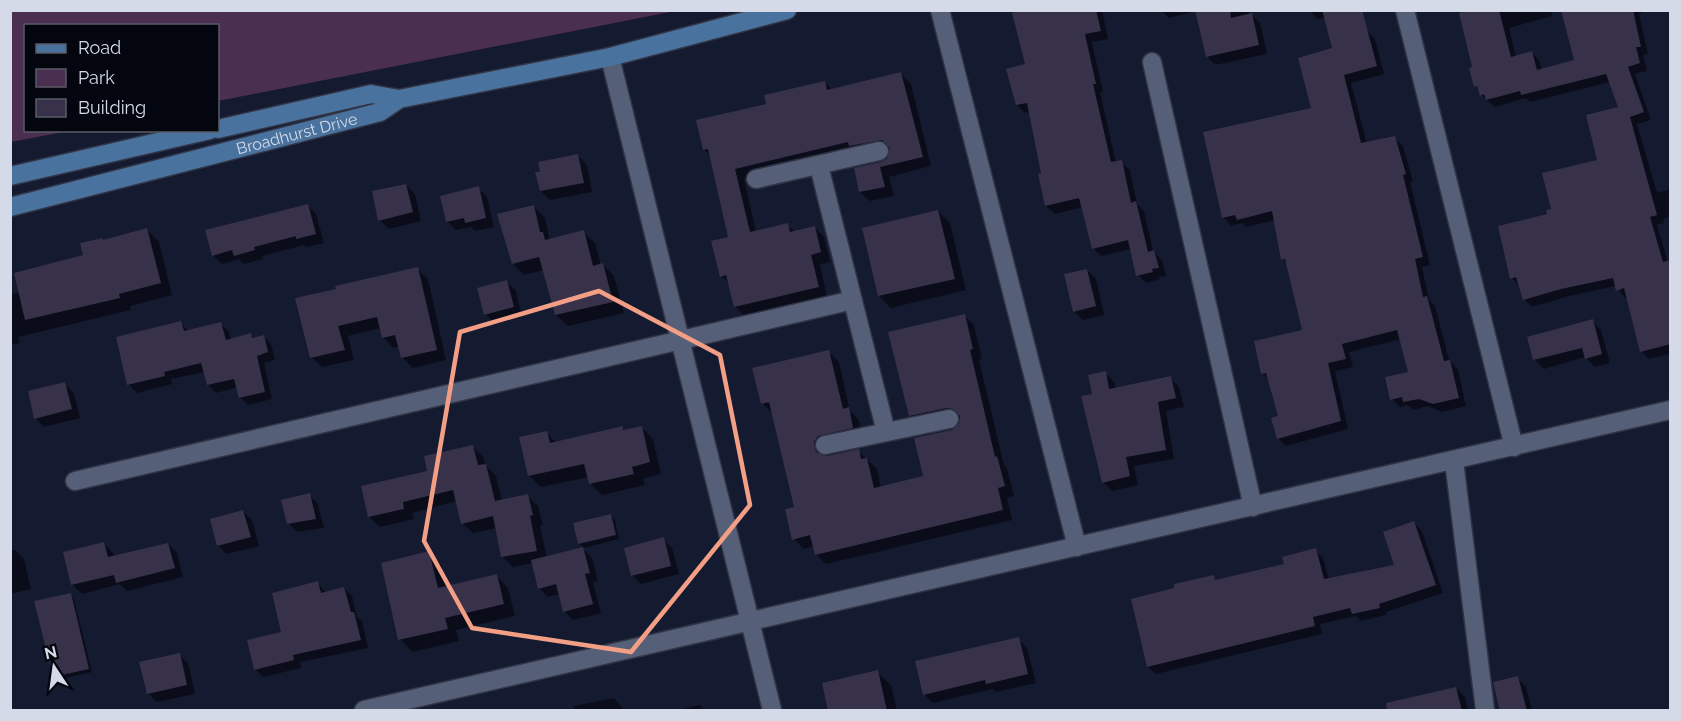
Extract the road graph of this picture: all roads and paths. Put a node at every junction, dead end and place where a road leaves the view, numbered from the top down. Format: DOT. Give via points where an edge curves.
graph roads {
  1 [pos="787,10"];
  2 [pos="940,10"];
  3 [pos="1406,10"];
  4 [pos="610,57"];
  5 [pos="1152,62"];
  6 [pos="399,99"];
  7 [pos="219,129"];
  8 [pos="201,132"];
  9 [pos="879,151"];
  10 [pos="819,166"];
  11 [pos="10,176"];
  12 [pos="756,180"];
  13 [pos="10,207"];
  14 [pos="853,300"];
  15 [pos="679,340"];
  16 [pos="1671,410"];
  17 [pos="949,419"];
  18 [pos="886,432"];
  19 [pos="825,445"];
  20 [pos="1514,447"];
  21 [pos="1454,461"];
  22 [pos="75,481"];
  23 [pos="1253,507"];
  24 [pos="1077,547"];
  25 [pos="751,623"];
  26 [pos="363,711"];
  27 [pos="772,711"];
  28 [pos="1485,711"];
  1 -- 4 [label="street"];
  2 -- 24 [label="street"];
  3 -- 20 [label="street"];
  4 -- 6 [label="street"];
  4 -- 15 [label="street"];
  5 -- 23 [label="street"];
  6 -- 7 [label="street, Broadhurst Drive" via="371,94"];
  6 -- 13 [label="street, Broadhurst Drive" via="380,112"];
  8 -- 11 [label="street"];
  9 -- 10 [label="street"];
  10 -- 12 [label="street"];
  10 -- 14 [label="street"];
  14 -- 15 [label="street"];
  14 -- 18 [label="street"];
  15 -- 22 [label="street"];
  15 -- 25 [label="street"];
  16 -- 20 [label="street"];
  17 -- 18 [label="street"];
  18 -- 19 [label="street"];
  20 -- 21 [label="street"];
  21 -- 23 [label="street"];
  21 -- 28 [label="street"];
  23 -- 24 [label="street"];
  24 -- 25 [label="street"];
  25 -- 26 [label="street"];
  25 -- 27 [label="street"];
}
